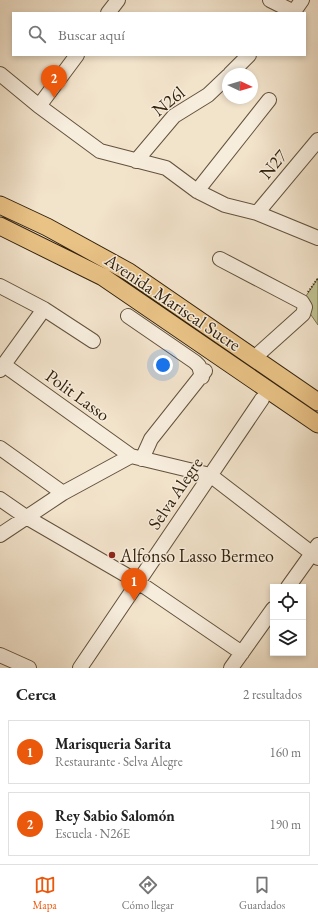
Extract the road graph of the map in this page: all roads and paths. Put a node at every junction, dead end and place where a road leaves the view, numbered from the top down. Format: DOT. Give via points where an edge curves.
graph roads {
  1 [pos="118,0"];
  2 [pos="270,0"];
  3 [pos="302,0"];
  4 [pos="109,12"];
  5 [pos="291,12"];
  6 [pos="294,12"];
  7 [pos="76,56"];
  8 [pos="248,56"];
  9 [pos="236,68"];
  10 [pos="0,74"];
  11 [pos="222,82"];
  12 [pos="269,100"];
  13 [pos="39,106"];
  14 [pos="318,140"];
  15 [pos="136,160"];
  16 [pos="197,190"];
  17 [pos="0,205"];
  18 [pos="257,213"];
  19 [pos="0,226"];
  20 [pos="318,238"];
  21 [pos="220,259"];
  22 [pos="318,278"];
  23 [pos="0,286"];
  24 [pos="302,302"];
  25 [pos="44,309"];
  26 [pos="128,316"];
  27 [pos="93,341"];
  28 [pos="254,358"];
  29 [pos="2,368"];
  30 [pos="262,399"];
  31 [pos="318,402"];
  32 [pos="318,424"];
  33 [pos="0,448"];
  34 [pos="137,457"];
  35 [pos="210,475"];
  36 [pos="64,493"];
  37 [pos="0,500"];
  38 [pos="26,517"];
  39 [pos="0,535"];
  40 [pos="316,552"];
  41 [pos="138,582"];
  42 [pos="290,584"];
  43 [pos="270,613"];
  44 [pos="242,652"];
  45 [pos="0,656"];
  46 [pos="29,668"];
  47 [pos="80,668"];
  48 [pos="231,668"];
  1 -- 4 [label="street"];
  2 -- 5 [label="street"];
  3 -- 6 [label="street"];
  7 -- 13 [label="street"];
  8 -- 9 [label="street, N26l"];
  10 -- 13 [label="street"];
  11 -- 15 [label="street, N26l" via="208,95 174,116"];
  12 -- 16 [label="street"];
  13 -- 15 [label="street" via="100,151"];
  14 -- 18 [label="street, N27"];
  15 -- 16 [label="street" via="166,168"];
  16 -- 18 [label="street" via="225,205"];
  17 -- 28 [label="main road, Avenida Mariscal Sucre" via="47,227 129,272"];
  18 -- 20 [label="street"];
  19 -- 32 [label="main road, Avenida Mariscal Sucre" via="103,277"];
  21 -- 24 [label="street"];
  22 -- 24 [label="path"];
  23 -- 25 [label="street"];
  24 -- 28 [label="street" via="305,307 303,314"];
  25 -- 27 [label="street"];
  25 -- 29 [label="street"];
  26 -- 34 [label="street" via="195,362 204,374"];
  28 -- 31 [label="main road, Avenida Mariscal Sucre"];
  29 -- 34 [label="street, Polit Lasso"];
  30 -- 35 [label="street, Selva Alegre"];
  33 -- 36 [label="street"];
  34 -- 35 [label="street, Polit Lasso"];
  34 -- 36 [label="street"];
  35 -- 40 [label="street"];
  35 -- 41 [label="street, Selva Alegre"];
  36 -- 38 [label="street"];
  37 -- 38 [label="street"];
  38 -- 39 [label="street"];
  38 -- 41 [label="street"];
  40 -- 42 [label="street"];
  41 -- 44 [label="street"];
  41 -- 47 [label="street, Selva Alegre"];
  43 -- 44 [label="street"];
  44 -- 48 [label="street"];
  45 -- 46 [label="street"];
}
